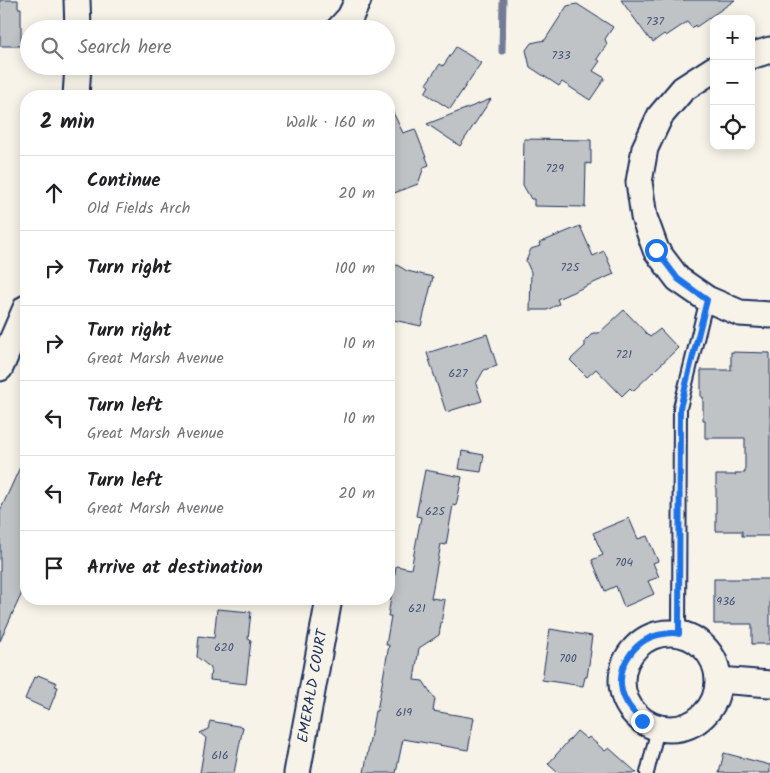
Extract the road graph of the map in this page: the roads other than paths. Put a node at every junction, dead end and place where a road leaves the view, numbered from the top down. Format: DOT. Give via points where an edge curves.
graph roads {
  1 [pos="78,0"];
  2 [pos="358,0"];
  3 [pos="78,20"];
  4 [pos="347,20"];
  5 [pos="770,50"];
  6 [pos="755,55"];
  7 [pos="710,72"];
  8 [pos="77,75"];
  9 [pos="76,90"];
  10 [pos="707,300"];
  11 [pos="770,315"];
  12 [pos="20,322"];
  13 [pos="0,368"];
  14 [pos="328,605"];
  15 [pos="679,634"];
  16 [pos="719,680"];
  17 [pos="770,684"];
  18 [pos="658,728"];
  19 [pos="297,773"];
  20 [pos="647,773"];
  1 -- 3 [label="street"];
  2 -- 4 [label="street"];
  5 -- 6 [label="street"];
  7 -- 10 [label="street" via="683,89 660,116 646,148 639,182 644,217 656,250 678,279"];
  8 -- 9 [label="street"];
  10 -- 11 [label="street" via="740,313"];
  10 -- 15 [label="lane" via="680,408"];
  12 -- 13 [label="street"];
  14 -- 19 [label="street, EMERALD COURT"];
  15 -- 16 [label="street" via="691,637 706,648 716,663"];
  15 -- 18 [label="street" via="656,635 640,643 628,656 622,673 622,691 629,707 642,721"];
  16 -- 17 [label="street"];
  16 -- 18 [label="street" via="716,698 707,713 693,724 676,730"];
  18 -- 20 [label="lane"];
}
